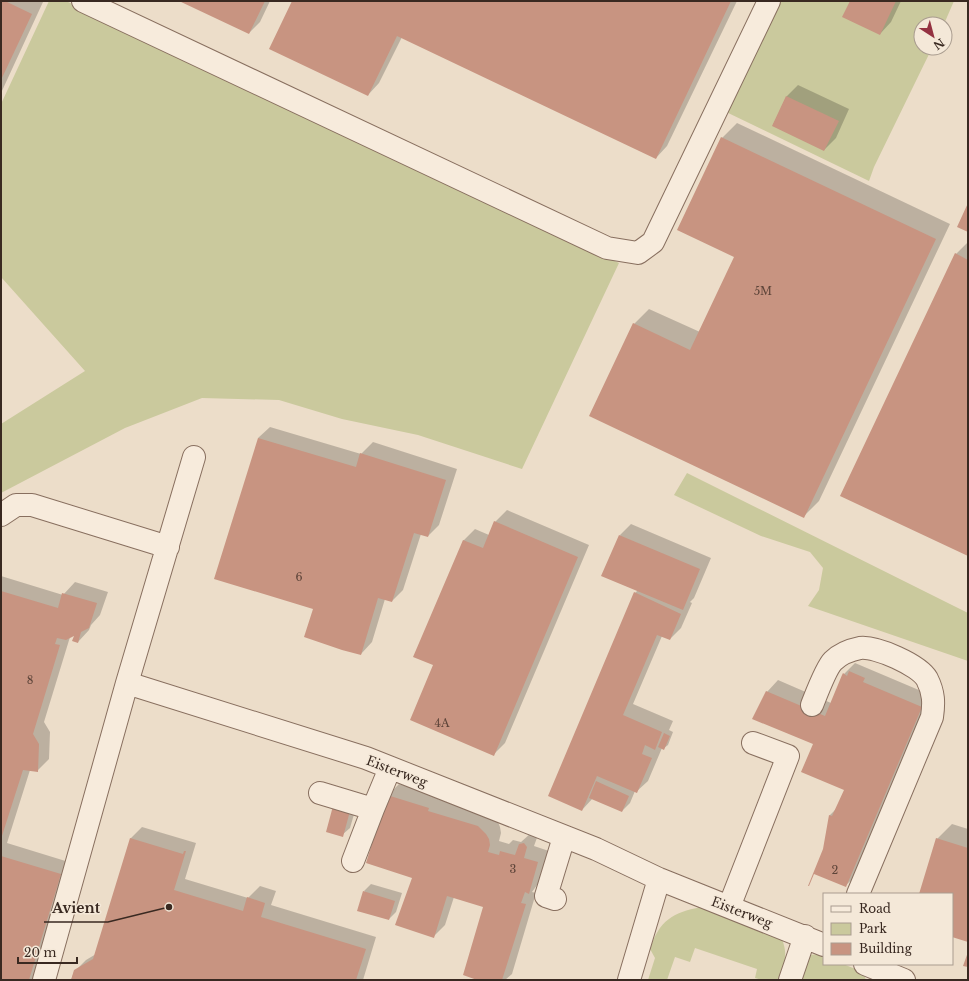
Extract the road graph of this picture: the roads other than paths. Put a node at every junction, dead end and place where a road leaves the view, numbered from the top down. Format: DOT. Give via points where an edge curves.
graph roads {
  1 [pos="83,1"];
  2 [pos="769,1"];
  3 [pos="194,457"];
  4 [pos="1,515"];
  5 [pos="168,547"];
  6 [pos="127,684"];
  7 [pos="812,705"];
  8 [pos="753,743"];
  9 [pos="390,768"];
  10 [pos="320,793"];
  11 [pos="373,809"];
  12 [pos="564,837"];
  13 [pos="353,861"];
  14 [pos="659,879"];
  15 [pos="858,893"];
  16 [pos="548,902"];
  17 [pos="729,907"];
  18 [pos="814,940"];
  19 [pos="867,965"];
  20 [pos="44,980"];
  21 [pos="629,980"];
  22 [pos="790,980"];
  23 [pos="904,980"];
  1 -- 2 [label="street" via="607,248 638,253 654,242"];
  3 -- 5 [label="street"];
  4 -- 5 [label="street" via="16,505 32,506"];
  5 -- 6 [label="street"];
  6 -- 9 [label="street, Eisterweg" via="366,758"];
  6 -- 20 [label="street"];
  7 -- 15 [label="street" via="832,661 844,652 861,648 881,652 912,665 927,678 934,697 932,717"];
  8 -- 17 [label="street" via="788,756"];
  9 -- 11 [label="street"];
  9 -- 12 [label="street, Eisterweg"];
  10 -- 11 [label="street"];
  11 -- 13 [label="street"];
  12 -- 14 [label="street, Eisterweg"];
  12 -- 16 [label="street"];
  14 -- 17 [label="street, Eisterweg"];
  14 -- 21 [label="street"];
  17 -- 18 [label="street, Eisterweg"];
  18 -- 22 [label="street"];
  19 -- 23 [label="street"];
}
